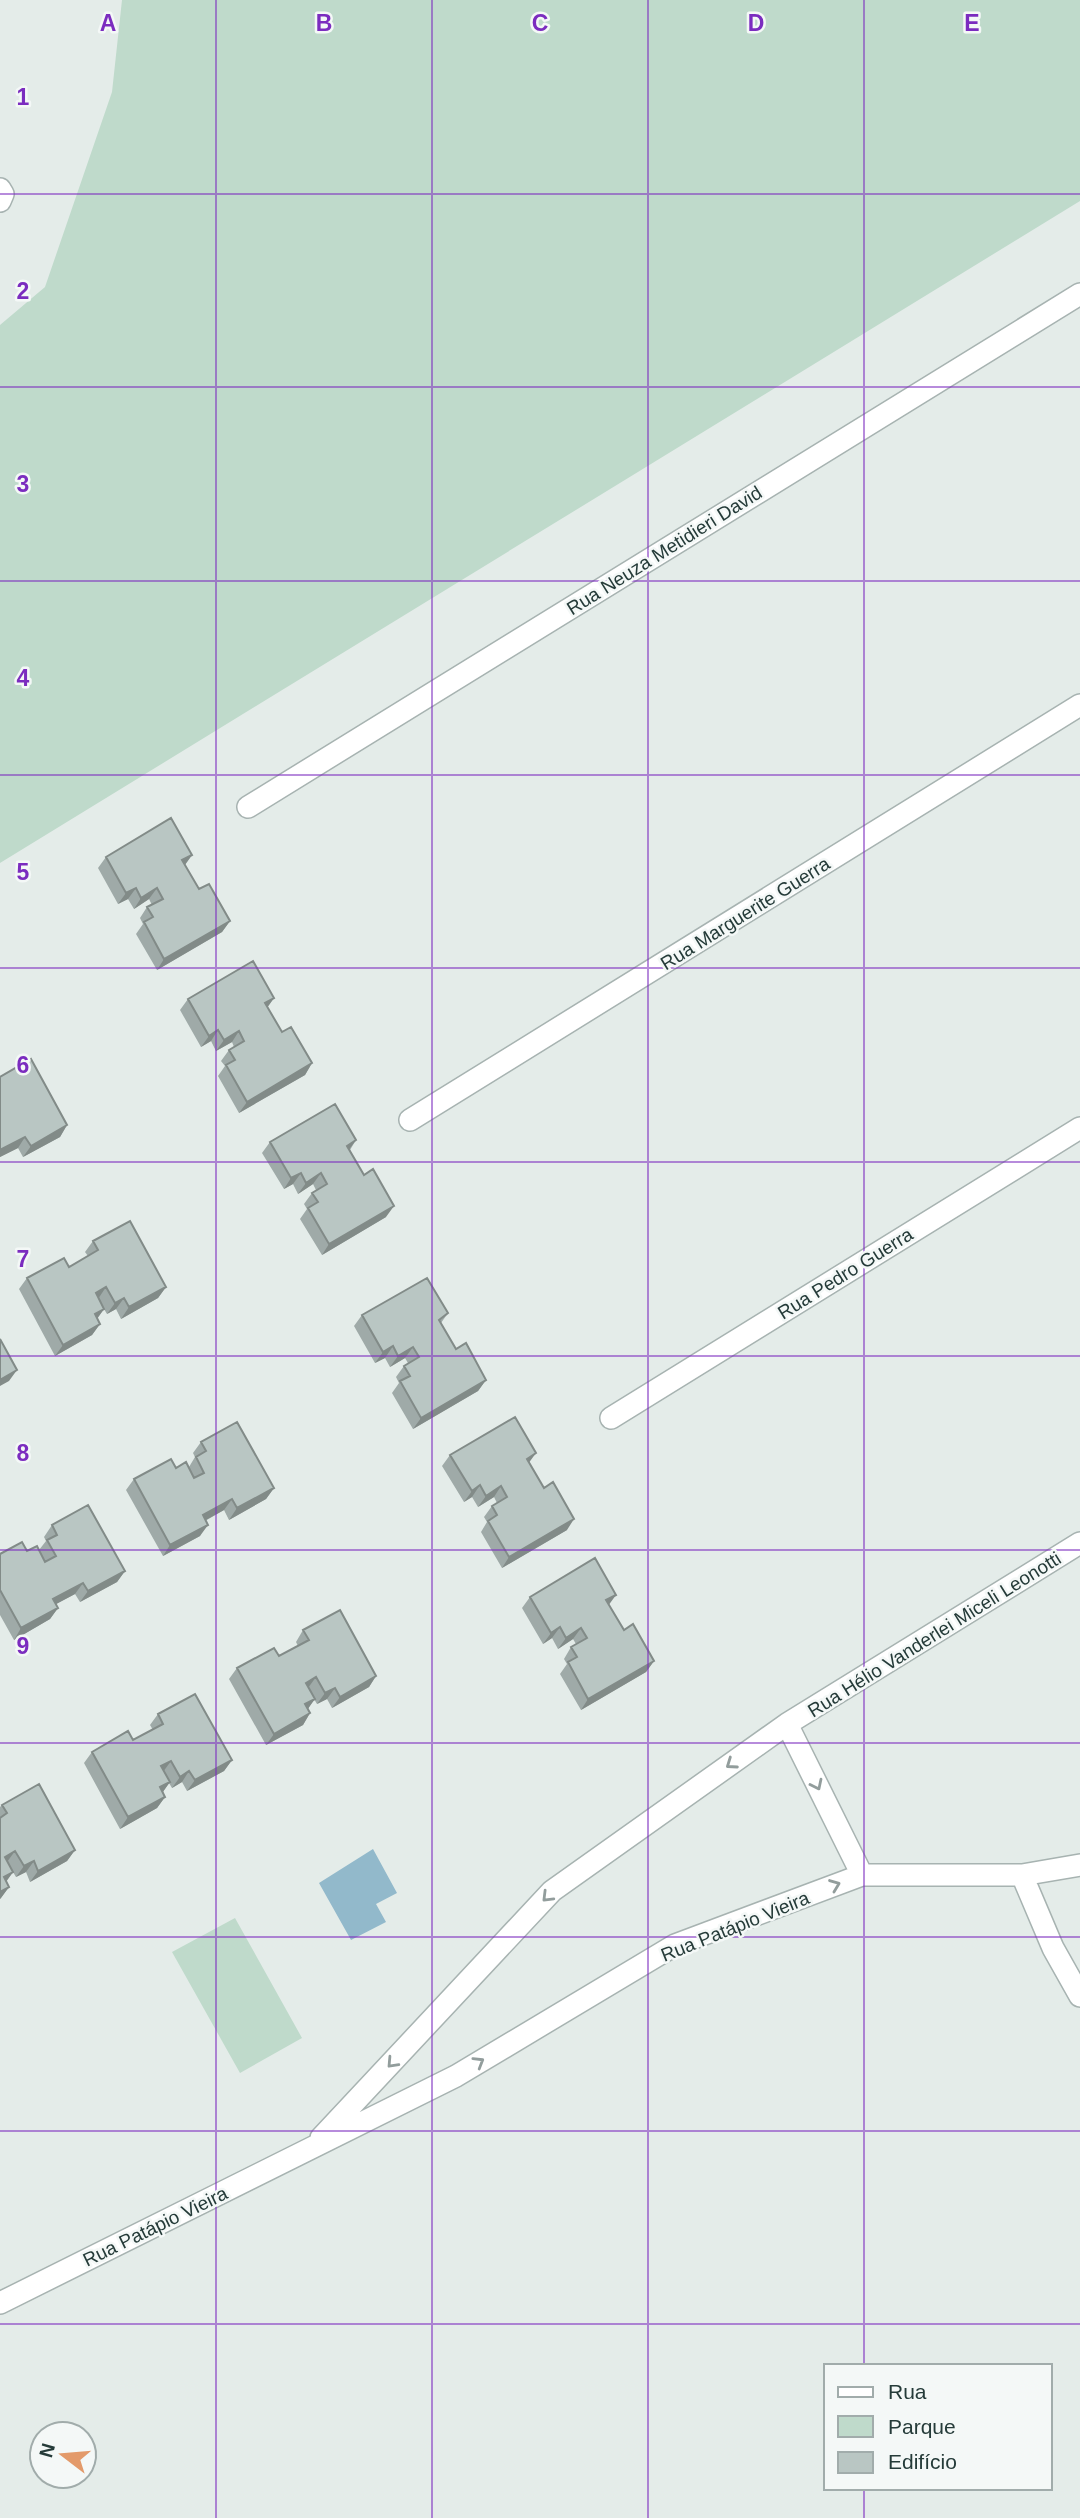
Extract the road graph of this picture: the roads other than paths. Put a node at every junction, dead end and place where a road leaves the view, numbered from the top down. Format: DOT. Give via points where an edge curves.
graph roads {
  1 [pos="1080,294"];
  2 [pos="1080,705"];
  3 [pos="248,807"];
  4 [pos="410,1120"];
  5 [pos="1080,1128"];
  6 [pos="611,1418"];
  7 [pos="1080,1543"];
  8 [pos="787,1724"];
  9 [pos="1080,1865"];
  10 [pos="862,1875"];
  11 [pos="1022,1875"];
  12 [pos="1080,1996"];
  13 [pos="310,2150"];
  14 [pos="0,2303"];
  1 -- 3 [label="street, Rua Neuza Metidieri David"];
  2 -- 4 [label="street, Rua Marguerite Guerra"];
  5 -- 6 [label="street, Rua Pedro Guerra"];
  7 -- 8 [label="street, Rua Hélio Vanderlei Miceli Leonotti"];
  8 -- 10 [label="street, one-way"];
  8 -- 13 [label="street, Rua Patápio Vieira, one-way" via="552,1891"];
  9 -- 11 [label="street, Rua Patápio Vieira"];
  10 -- 11 [label="street, Rua Patápio Vieira"];
  13 -- 10 [label="street, Rua Patápio Vieira, one-way" via="456,2076 675,1945"];
  11 -- 12 [label="street" via="1053,1948"];
  13 -- 14 [label="street, Rua Patápio Vieira"];
}
